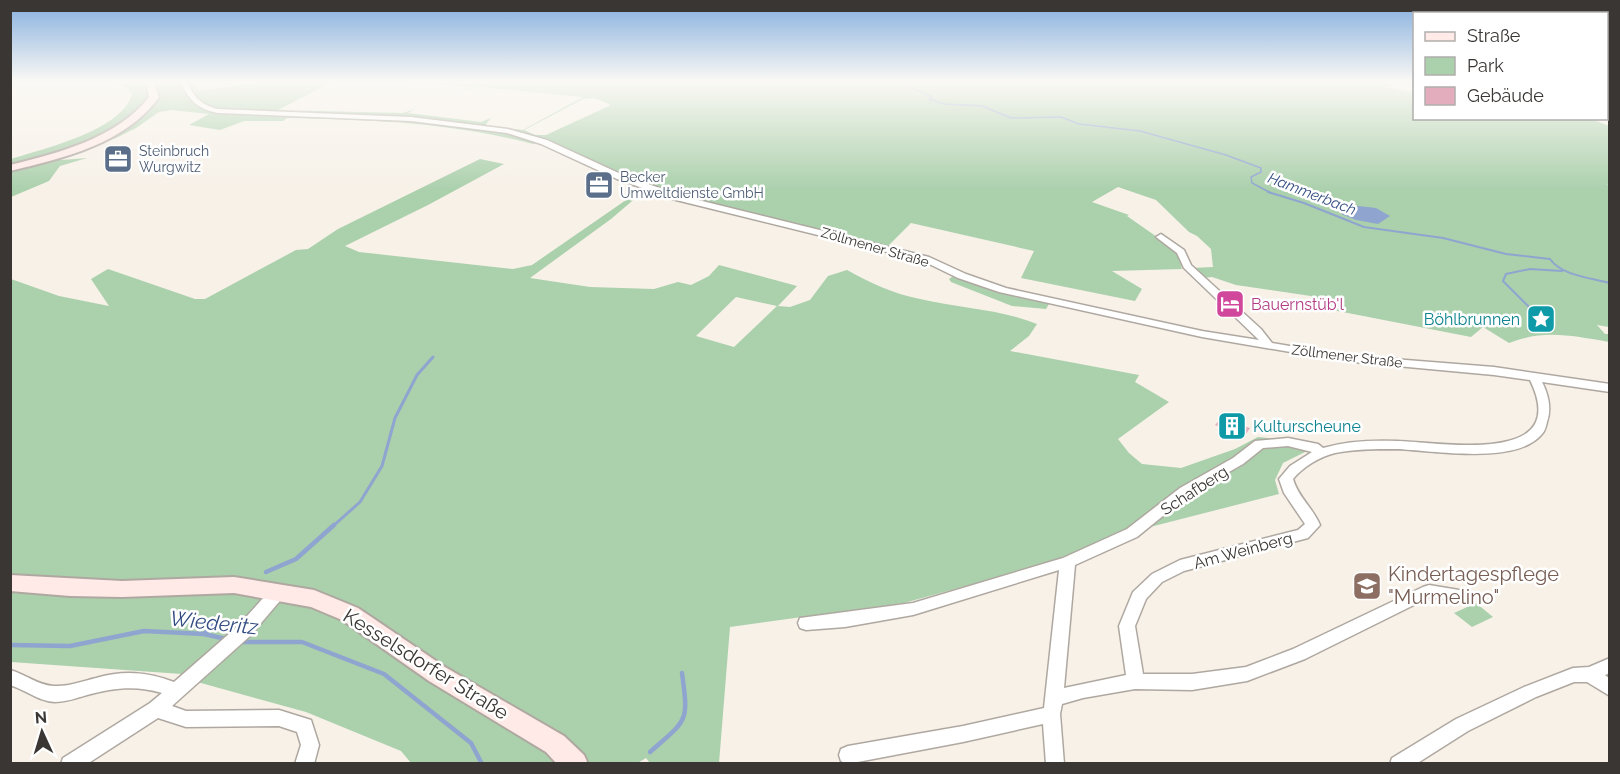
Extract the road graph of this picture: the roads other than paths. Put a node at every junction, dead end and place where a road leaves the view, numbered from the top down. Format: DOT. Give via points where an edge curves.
graph roads {
  1 [pos="136,118"];
  2 [pos="380,118"];
  3 [pos="10,168"];
  4 [pos="1161,237"];
  5 [pos="1270,347"];
  6 [pos="1533,376"];
  7 [pos="1610,388"];
  8 [pos="1322,453"];
  9 [pos="1068,562"];
  10 [pos="10,583"];
  11 [pos="279,591"];
  12 [pos="1459,595"];
  13 [pos="806,623"];
  14 [pos="1610,665"];
  15 [pos="1590,674"];
  16 [pos="10,677"];
  17 [pos="1135,681"];
  18 [pos="1610,689"];
  19 [pos="176,690"];
  20 [pos="1053,706"];
  21 [pos="156,709"];
  22 [pos="848,754"];
  23 [pos="70,764"];
  24 [pos="304,764"];
  25 [pos="575,764"];
  26 [pos="1055,764"];
  27 [pos="1399,764"];
  1 -- 3 [label="main road" via="91,142"];
  2 -- 5 [label="street, Zöllmener Straße" via="508,131 551,144 610,173 679,198 926,259 1003,290"];
  4 -- 5 [label="street" via="1181,252 1187,267 1257,330"];
  5 -- 6 [label="street, Zöllmener Straße" via="1378,363"];
  6 -- 7 [label="street, Zöllmener Straße"];
  6 -- 8 [label="street, Am Weinberg" via="1544,406 1543,421 1533,437 1518,443 1486,450 1395,445"];
  8 -- 9 [label="street, Schafberg" via="1288,442 1260,444 1185,492 1132,533"];
  8 -- 17 [label="street, Am Weinberg" via="1292,470 1286,479 1293,499 1310,518 1310,529 1293,537 1180,566 1157,578 1140,596 1127,626"];
  9 -- 13 [label="street, Schafberg" via="913,609"];
  9 -- 20 [label="street"];
  10 -- 11 [label="main road, Kesselsdorfer Straße" via="122,589 234,585"];
  11 -- 19 [label="street" via="244,631"];
  11 -- 25 [label="main road, Kesselsdorfer Straße" via="314,599 350,614 437,674 555,744"];
  12 -- 17 [label="street" via="1429,591 1299,654 1247,674 1192,682"];
  14 -- 15 [label="street"];
  15 -- 18 [label="street"];
  15 -- 27 [label="street" via="1573,675 1530,692 1462,725"];
  16 -- 19 [label="street" via="21,679 40,692 54,694 122,679 148,679"];
  17 -- 20 [label="street" via="1083,690"];
  19 -- 21 [label="street"];
  20 -- 22 [label="street" via="963,734"];
  20 -- 26 [label="street"];
  21 -- 23 [label="street"];
  21 -- 24 [label="street" via="186,719 279,717 305,726 310,745"];
}
